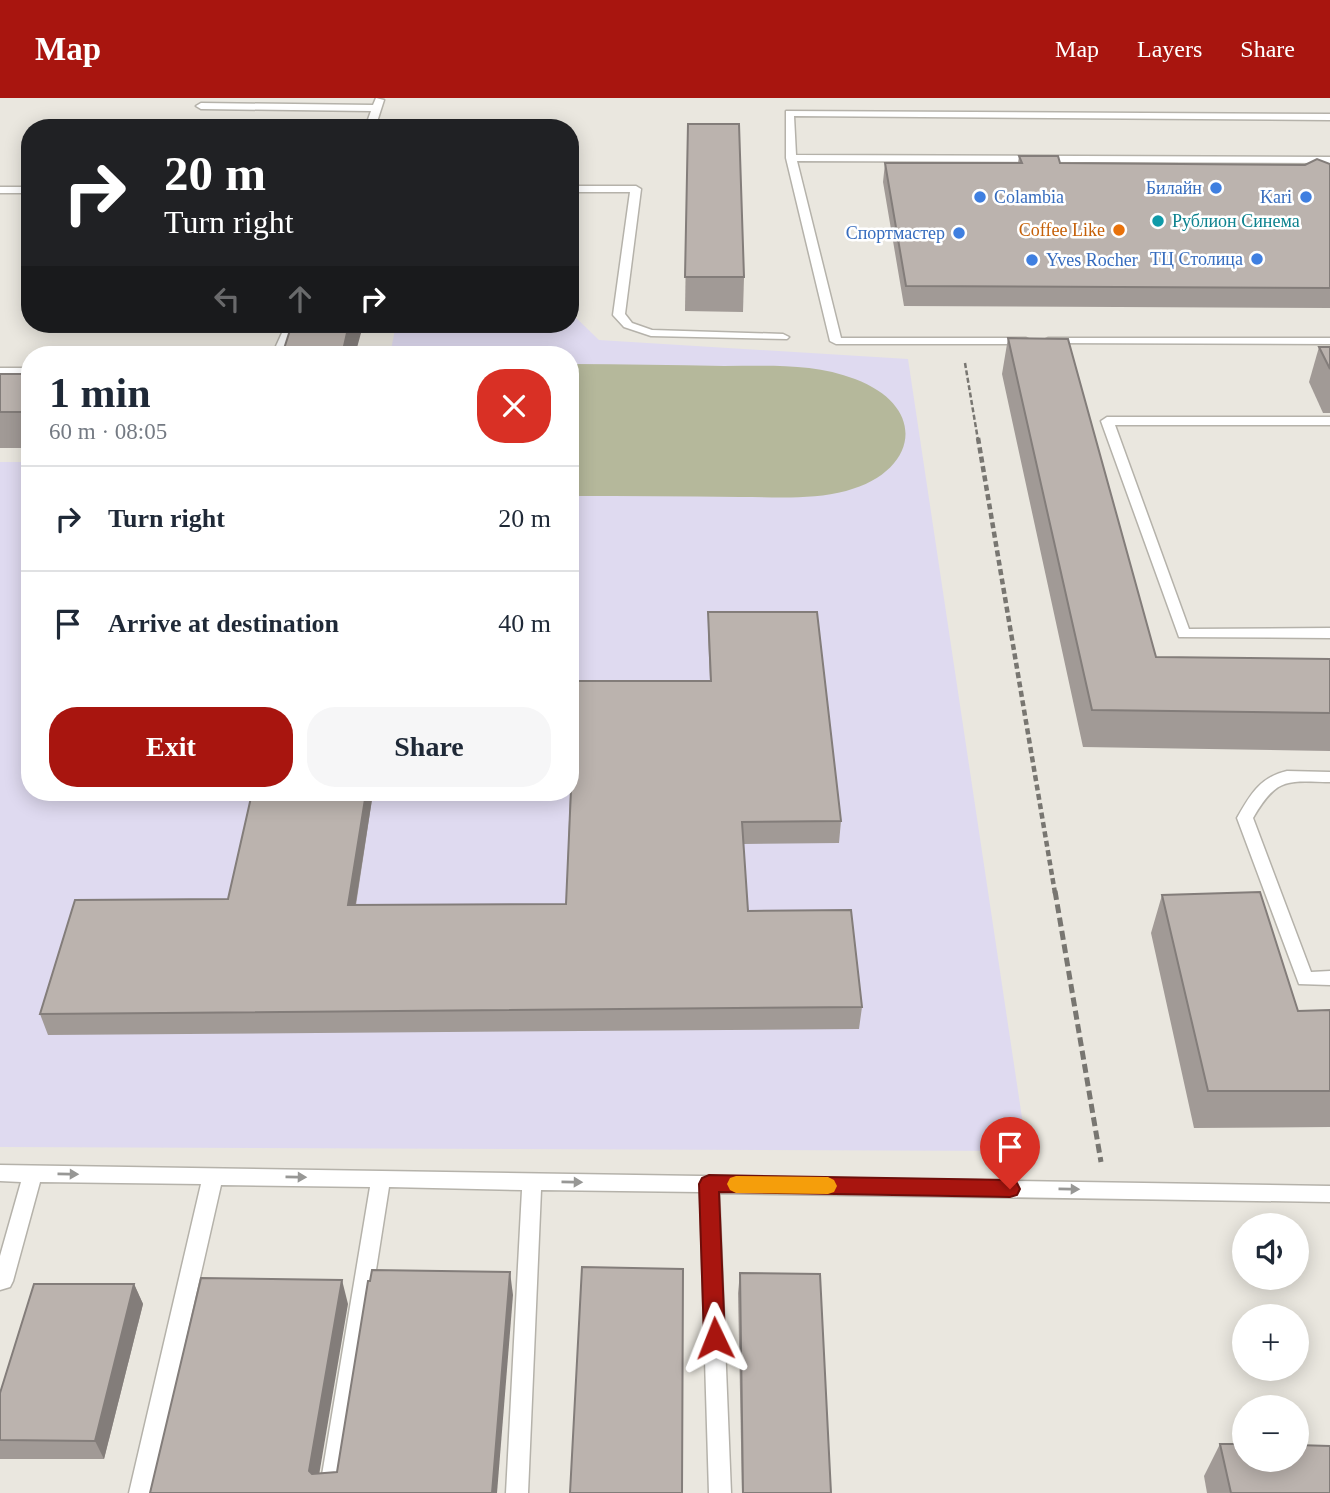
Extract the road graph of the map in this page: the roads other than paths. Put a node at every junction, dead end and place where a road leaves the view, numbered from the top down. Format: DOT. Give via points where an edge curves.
graph roads {
  1 [pos="378,103"];
  2 [pos="201,106"];
  3 [pos="1330,117"];
  4 [pos="790,158"];
  5 [pos="1330,160"];
  6 [pos="579,188"];
  7 [pos="0,190"];
  8 [pos="21,190"];
  9 [pos="783,337"];
  10 [pos="1330,341"];
  11 [pos="0,372"];
  12 [pos="21,372"];
  13 [pos="1330,421"];
  14 [pos="1330,634"];
  15 [pos="1330,777"];
  16 [pos="1330,978"];
  17 [pos="0,1172"];
  18 [pos="33,1173"];
  19 [pos="213,1176"];
  20 [pos="381,1179"];
  21 [pos="531,1181"];
  22 [pos="709,1184"];
  23 [pos="1330,1194"];
  24 [pos="1,1284"];
  25 [pos="140,1493"];
  26 [pos="330,1493"];
  27 [pos="517,1493"];
  28 [pos="720,1493"];
  1 -- 2 [label="lane"];
  3 -- 4 [label="lane" via="789,113"];
  4 -- 5 [label="lane"];
  4 -- 10 [label="lane" via="836,341"];
  6 -- 9 [label="lane" via="636,189 619,315 628,325 650,333"];
  7 -- 8 [label="lane"];
  11 -- 12 [label="lane"];
  13 -- 14 [label="lane" via="1107,421 1184,634"];
  15 -- 16 [label="lane" via="1278,776 1260,790 1245,818 1305,979"];
  17 -- 18 [label="lane"];
  18 -- 19 [label="lane, one-way"];
  18 -- 24 [label="lane"];
  19 -- 20 [label="lane, one-way"];
  19 -- 25 [label="lane"];
  20 -- 21 [label="lane"];
  20 -- 26 [label="lane"];
  21 -- 22 [label="lane, one-way"];
  21 -- 27 [label="lane"];
  22 -- 23 [label="lane, one-way"];
  22 -- 28 [label="lane"];
}
